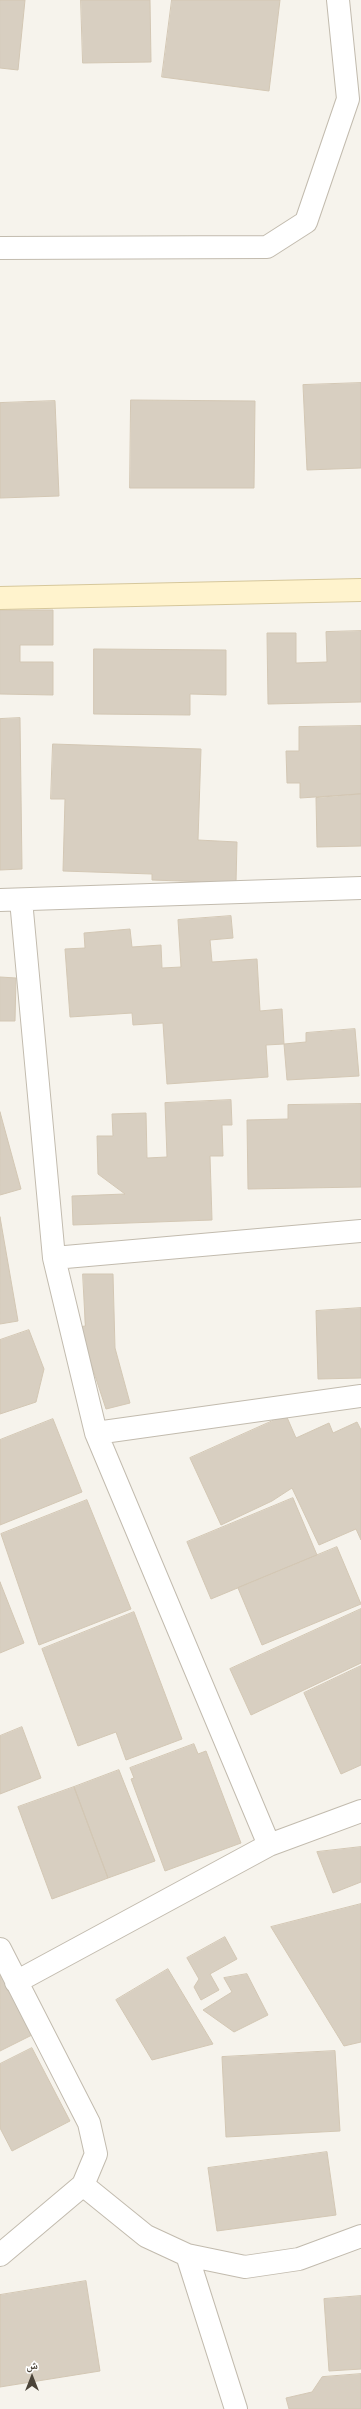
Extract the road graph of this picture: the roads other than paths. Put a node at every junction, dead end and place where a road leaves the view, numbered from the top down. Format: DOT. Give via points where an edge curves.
graph roads {
  1 [pos="338,0"];
  2 [pos="0,248"];
  3 [pos="361,590"];
  4 [pos="0,598"];
  5 [pos="361,888"];
  6 [pos="10,900"];
  7 [pos="361,1230"];
  8 [pos="54,1258"];
  9 [pos="361,1396"];
  10 [pos="96,1433"];
  11 [pos="361,1811"];
  12 [pos="269,1845"];
  13 [pos="0,1949"];
  14 [pos="16,1982"];
  15 [pos="83,2184"];
  16 [pos="361,2236"];
  17 [pos="0,2255"];
  18 [pos="187,2255"];
  19 [pos="236,2409"];
  1 -- 2 [label="street" via="348,99 306,222 267,247"];
  3 -- 4 [label="street"];
  5 -- 6 [label="street"];
  6 -- 8 [label="street"];
  7 -- 8 [label="street"];
  8 -- 10 [label="street"];
  9 -- 10 [label="street"];
  10 -- 12 [label="street"];
  11 -- 12 [label="street"];
  12 -- 14 [label="street"];
  13 -- 14 [label="street"];
  14 -- 15 [label="street" via="89,2123 96,2154"];
  15 -- 17 [label="street"];
  15 -- 18 [label="street" via="146,2236"];
  16 -- 18 [label="street" via="299,2259 245,2267"];
  18 -- 19 [label="street"];
}
